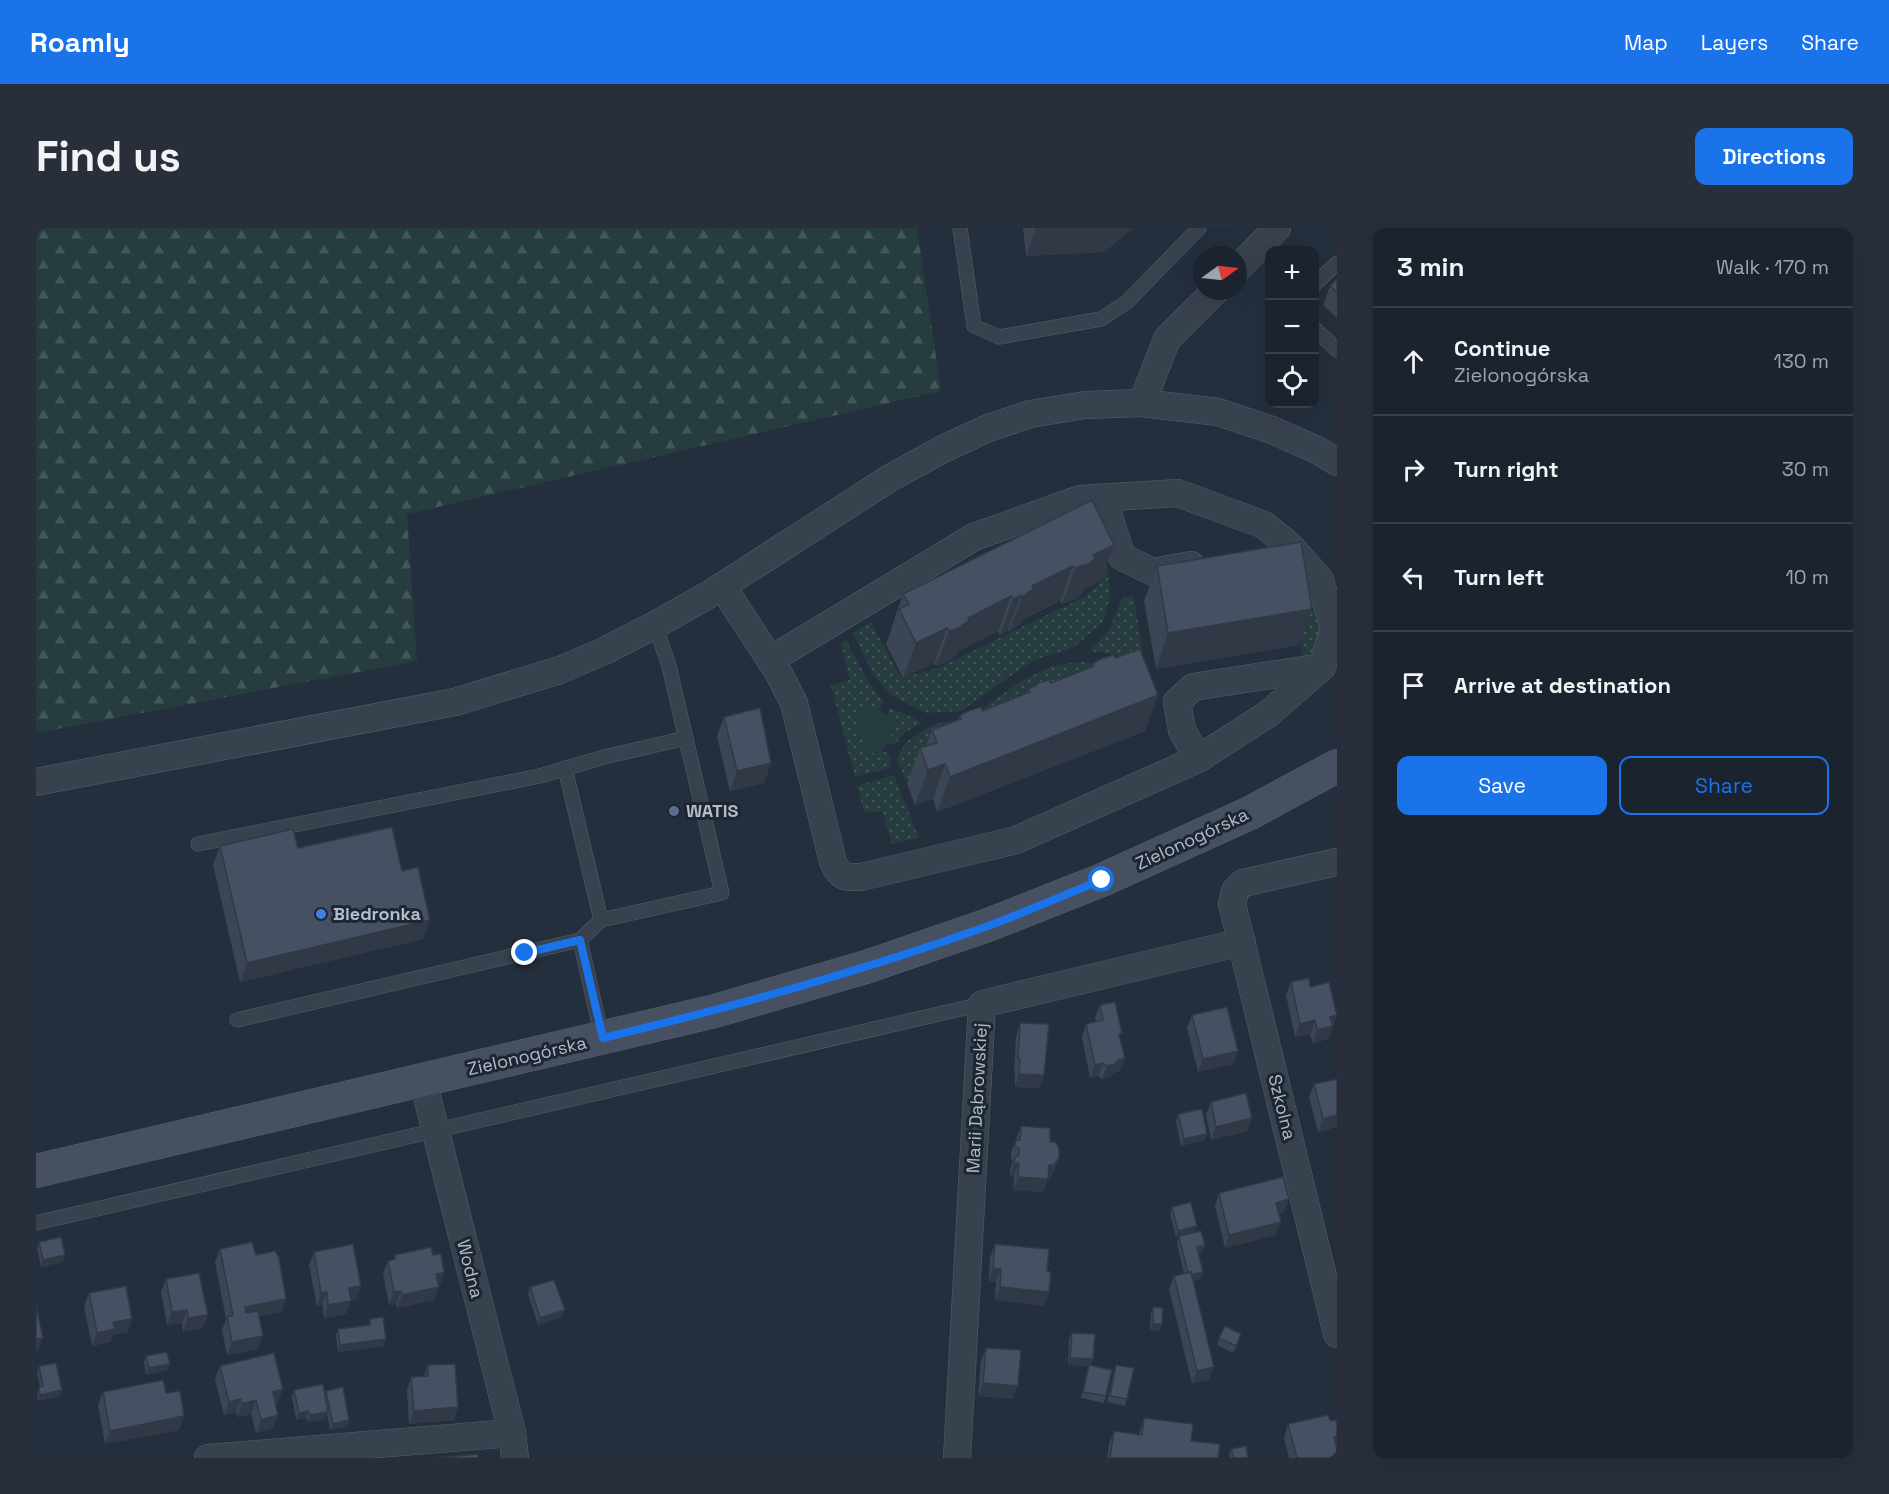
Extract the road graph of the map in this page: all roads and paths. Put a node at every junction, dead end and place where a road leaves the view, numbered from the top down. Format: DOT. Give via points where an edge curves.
graph roads {
  1 [pos="960,228"];
  2 [pos="1199,228"];
  3 [pos="1277,228"];
  4 [pos="1247,259"];
  5 [pos="1337,263"];
  6 [pos="1319,280"];
  7 [pos="1206,300"];
  8 [pos="1319,333"];
  9 [pos="1337,350"];
  10 [pos="1142,403"];
  11 [pos="1337,462"];
  12 [pos="1103,498"];
  13 [pos="1290,546"];
  14 [pos="1256,552"];
  15 [pos="1210,561"];
  16 [pos="722,586"];
  17 [pos="655,625"];
  18 [pos="770,660"];
  19 [pos="1322,667"];
  20 [pos="686,738"];
  21 [pos="1198,759"];
  22 [pos="1337,766"];
  23 [pos="566,768"];
  24 [pos="36,782"];
  25 [pos="198,844"];
  26 [pos="1337,862"];
  27 [pos="601,920"];
  28 [pos="580,940"];
  29 [pos="1242,942"];
  30 [pos="982,1004"];
  31 [pos="237,1020"];
  32 [pos="603,1038"];
  33 [pos="423,1081"];
  34 [pos="435,1131"];
  35 [pos="36,1171"];
  36 [pos="36,1223"];
  37 [pos="1337,1334"];
  38 [pos="513,1445"];
  39 [pos="208,1458"];
  40 [pos="957,1458"];
  1 -- 2 [label="lane" via="974,326 999,338 1101,319 1127,302"];
  3 -- 4 [label="street"];
  5 -- 6 [label="lane"];
  7 -- 10 [label="street" via="1167,339"];
  8 -- 9 [label="lane"];
  10 -- 11 [label="street" via="1218,412 1272,430"];
  10 -- 16 [label="street" via="1085,405 1041,412 986,429 890,478"];
  12 -- 13 [label="street" via="1178,493 1264,525"];
  12 -- 15 [label="street" via="1122,557 1153,572"];
  12 -- 18 [label="street" via="1080,500 974,537"];
  13 -- 14 [label="street"];
  13 -- 19 [label="street" via="1320,580 1334,629"];
  16 -- 17 [label="street"];
  16 -- 18 [label="street"];
  17 -- 20 [label="lane"];
  17 -- 24 [label="street" via="560,670 455,702"];
  18 -- 21 [label="street" via="794,703 832,862 845,877 861,877 1016,840"];
  19 -- 21 [label="street" via="1268,714"];
  19 -- 21 [label="street" via="1193,687 1177,702 1182,730"];
  20 -- 23 [label="lane"];
  20 -- 27 [label="lane" via="722,892"];
  22 -- 32 [label="street, Zielonogórska" via="1250,813 1102,880 988,925 866,967 726,1008"];
  23 -- 25 [label="lane"];
  23 -- 27 [label="lane"];
  26 -- 29 [label="street, Szkolna" via="1243,883 1234,891 1232,904"];
  27 -- 28 [label="lane"];
  28 -- 31 [label="lane"];
  28 -- 32 [label="lane"];
  29 -- 30 [label="street, Marii Dąbrowskiej"];
  29 -- 37 [label="street, Szkolna"];
  30 -- 34 [label="lane"];
  30 -- 40 [label="street, Marii Dąbrowskiej"];
  32 -- 33 [label="street, Zielonogórska"];
  33 -- 34 [label="street, Wodna"];
  33 -- 35 [label="street, Zielonogórska"];
  34 -- 36 [label="lane"];
  34 -- 38 [label="street, Wodna"];
  38 -- 39 [label="street"];
}
